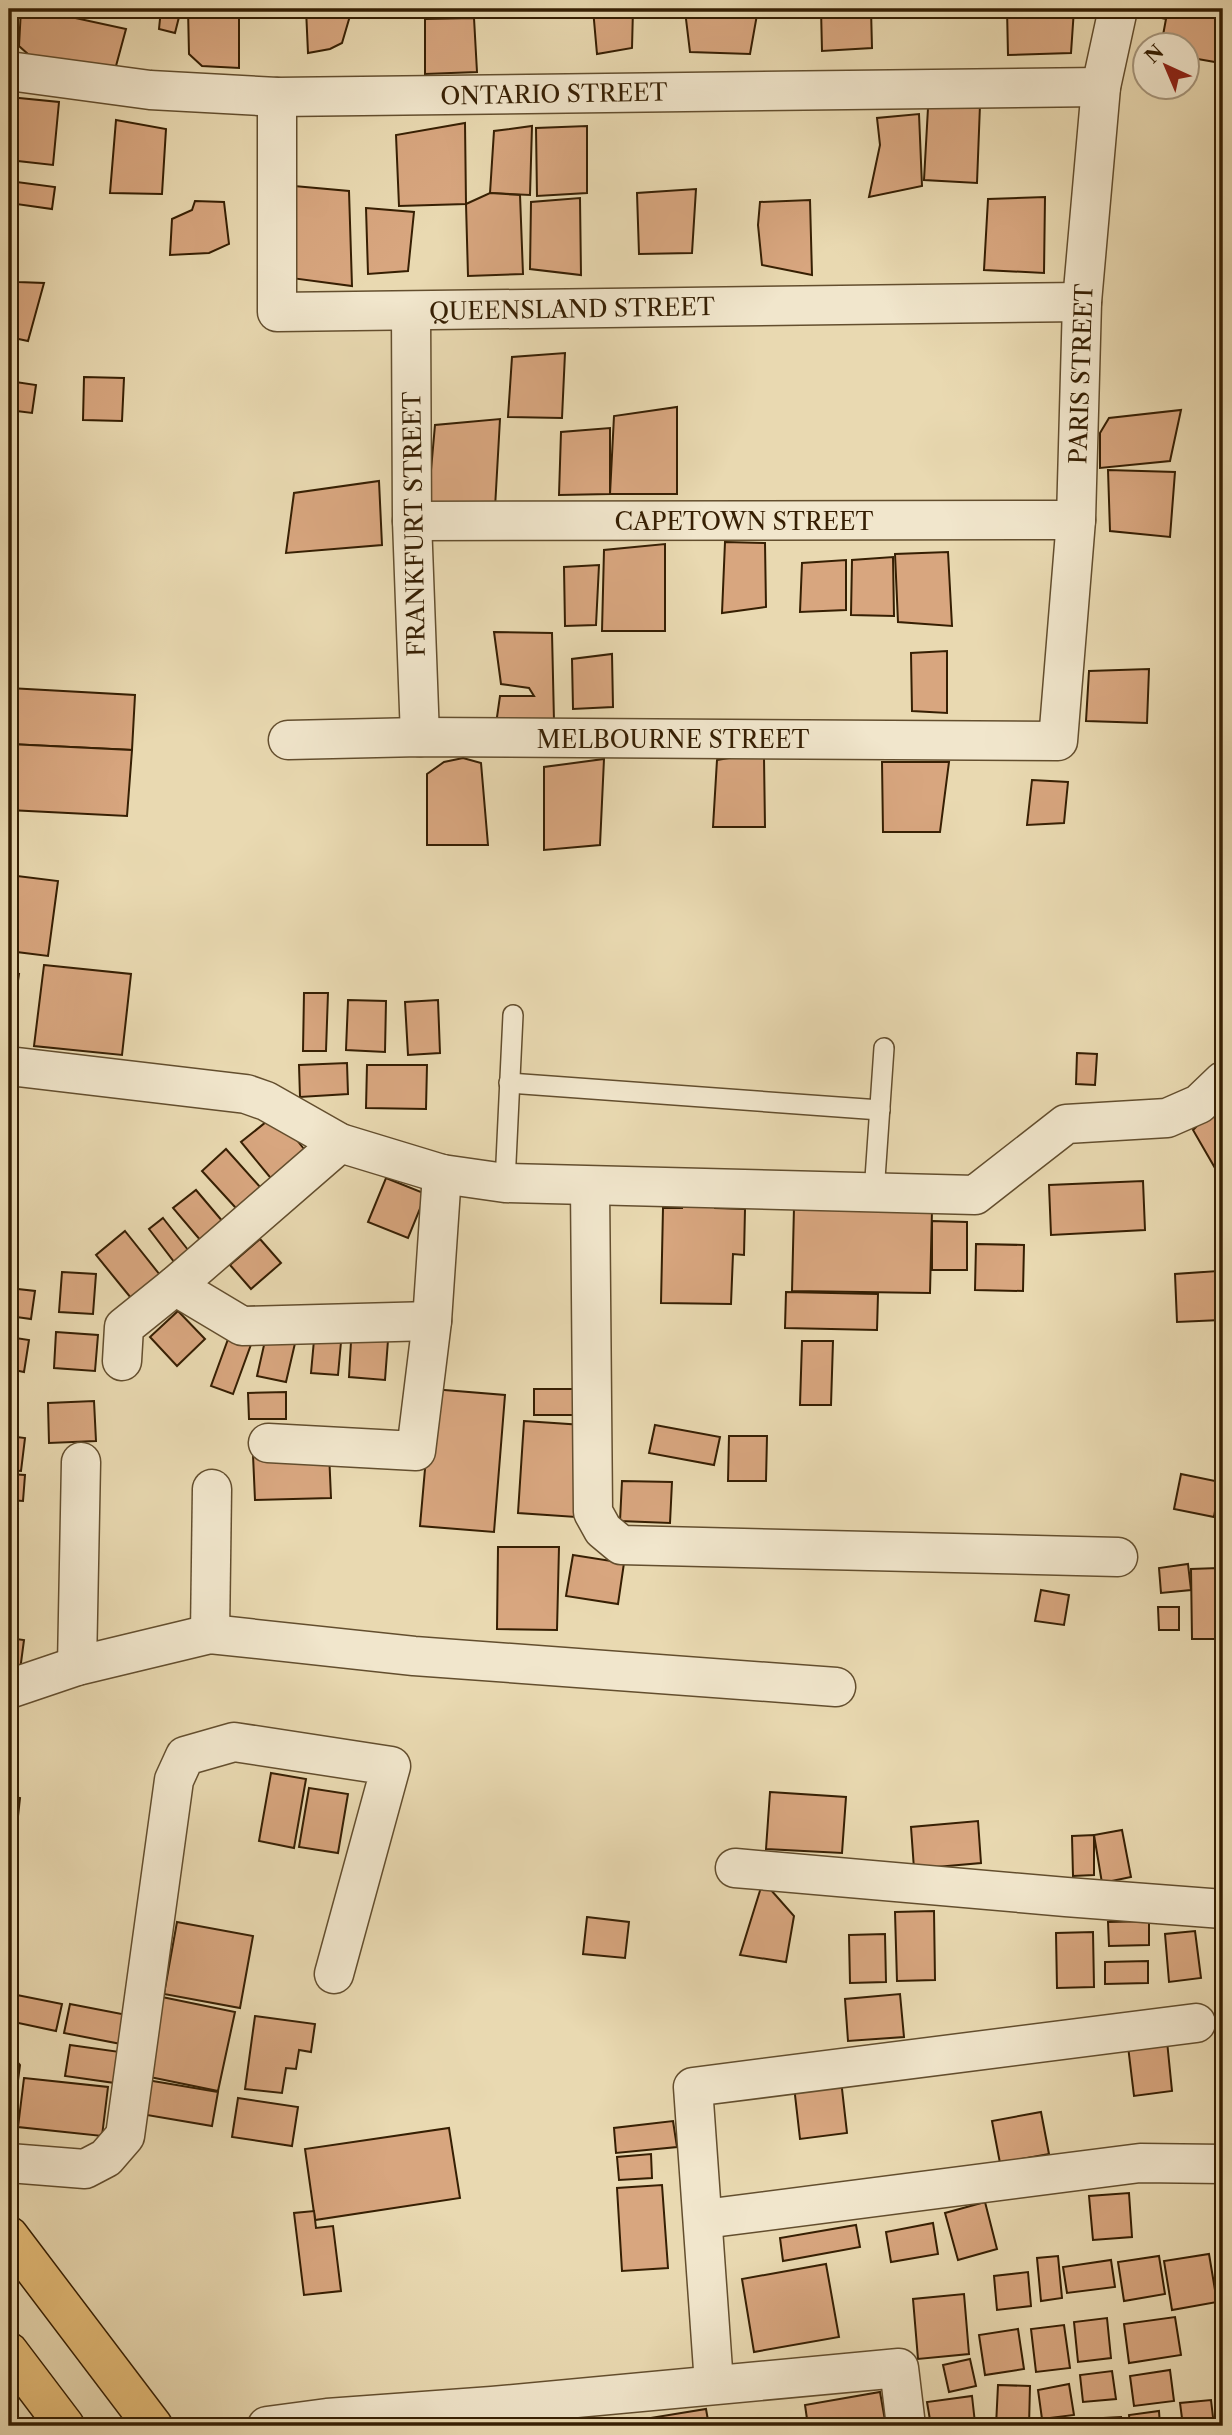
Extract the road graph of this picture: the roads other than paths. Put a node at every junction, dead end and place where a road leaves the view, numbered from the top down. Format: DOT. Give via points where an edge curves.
graph roads {
  1 [pos="1118,9"];
  2 [pos="9,71"];
  3 [pos="1101,87"];
  4 [pos="277,97"];
  5 [pos="1082,302"];
  6 [pos="411,312"];
  7 [pos="1076,520"];
  8 [pos="412,522"];
  9 [pos="419,737"];
  10 [pos="288,740"];
  11 [pos="1058,741"];
  12 [pos="513,1015"];
  13 [pos="884,1048"];
  14 [pos="9,1066"];
  15 [pos="1223,1081"];
  16 [pos="509,1083"];
  17 [pos="880,1110"];
  18 [pos="340,1143"];
  19 [pos="442,1174"];
  20 [pos="505,1184"];
  21 [pos="590,1186"];
  22 [pos="874,1193"];
  23 [pos="175,1286"];
  24 [pos="432,1321"];
  25 [pos="122,1361"];
  26 [pos="268,1443"];
  27 [pos="81,1462"];
  28 [pos="212,1489"];
  29 [pos="1118,1557"];
  30 [pos="210,1634"];
  31 [pos="77,1666"];
  32 [pos="836,1687"];
  33 [pos="9,1689"];
  34 [pos="735,1868"];
  35 [pos="1223,1909"];
  36 [pos="334,1974"];
  37 [pos="1196,2023"];
  38 [pos="9,2163"];
  39 [pos="1223,2164"];
  40 [pos="704,2219"];
  41 [pos="9,2236"];
  42 [pos="9,2352"];
  43 [pos="714,2384"];
  44 [pos="500,2416"];
  45 [pos="65,2426"];
  46 [pos="153,2426"];
  47 [pos="267,2426"];
  48 [pos="906,2426"];
  1 -- 3 [label="street, PARIS STREET"];
  2 -- 4 [label="street, ONTARIO STREET" via="150,90"];
  3 -- 4 [label="street, ONTARIO STREET"];
  3 -- 5 [label="street, PARIS STREET"];
  4 -- 6 [label="street, QUEENSLAND STREET" via="277,312"];
  5 -- 6 [label="street, QUEENSLAND STREET"];
  5 -- 7 [label="street, PARIS STREET"];
  6 -- 8 [label="street, FRANKFURT STREET"];
  7 -- 8 [label="street, CAPETOWN STREET"];
  7 -- 11 [label="street, PARIS STREET"];
  8 -- 9 [label="street, FRANKFURT STREET"];
  9 -- 10 [label="street, MELBOURNE STREET"];
  9 -- 11 [label="street, MELBOURNE STREET"];
  12 -- 16 [label="lane"];
  13 -- 17 [label="lane"];
  14 -- 18 [label="street" via="246,1094"];
  15 -- 22 [label="street" via="1199,1104 1167,1118 1066,1124 975,1195"];
  16 -- 17 [label="lane"];
  16 -- 20 [label="lane"];
  17 -- 22 [label="lane"];
  18 -- 19 [label="street"];
  18 -- 23 [label="street"];
  19 -- 20 [label="street"];
  19 -- 24 [label="street"];
  20 -- 21 [label="street"];
  21 -- 22 [label="street"];
  21 -- 29 [label="street" via="593,1512 603,1530 621,1545"];
  23 -- 24 [label="street" via="243,1326"];
  23 -- 25 [label="street" via="124,1327"];
  24 -- 26 [label="street" via="416,1451"];
  27 -- 31 [label="street"];
  28 -- 30 [label="street"];
  30 -- 31 [label="street"];
  30 -- 32 [label="street" via="414,1656"];
  31 -- 33 [label="street"];
  34 -- 35 [label="street"];
  36 -- 38 [label="street" via="391,1766 234,1742 185,1756 174,1780 125,2136 106,2158 85,2169"];
  37 -- 40 [label="street" via="694,2087"];
  39 -- 40 [label="street" via="1140,2163"];
  40 -- 43 [label="street"];
  41 -- 46 [label="main road"];
  42 -- 45 [label="main road"];
  43 -- 44 [label="street"];
  43 -- 48 [label="street" via="900,2368"];
  44 -- 47 [label="street" via="327,2417"];
}
